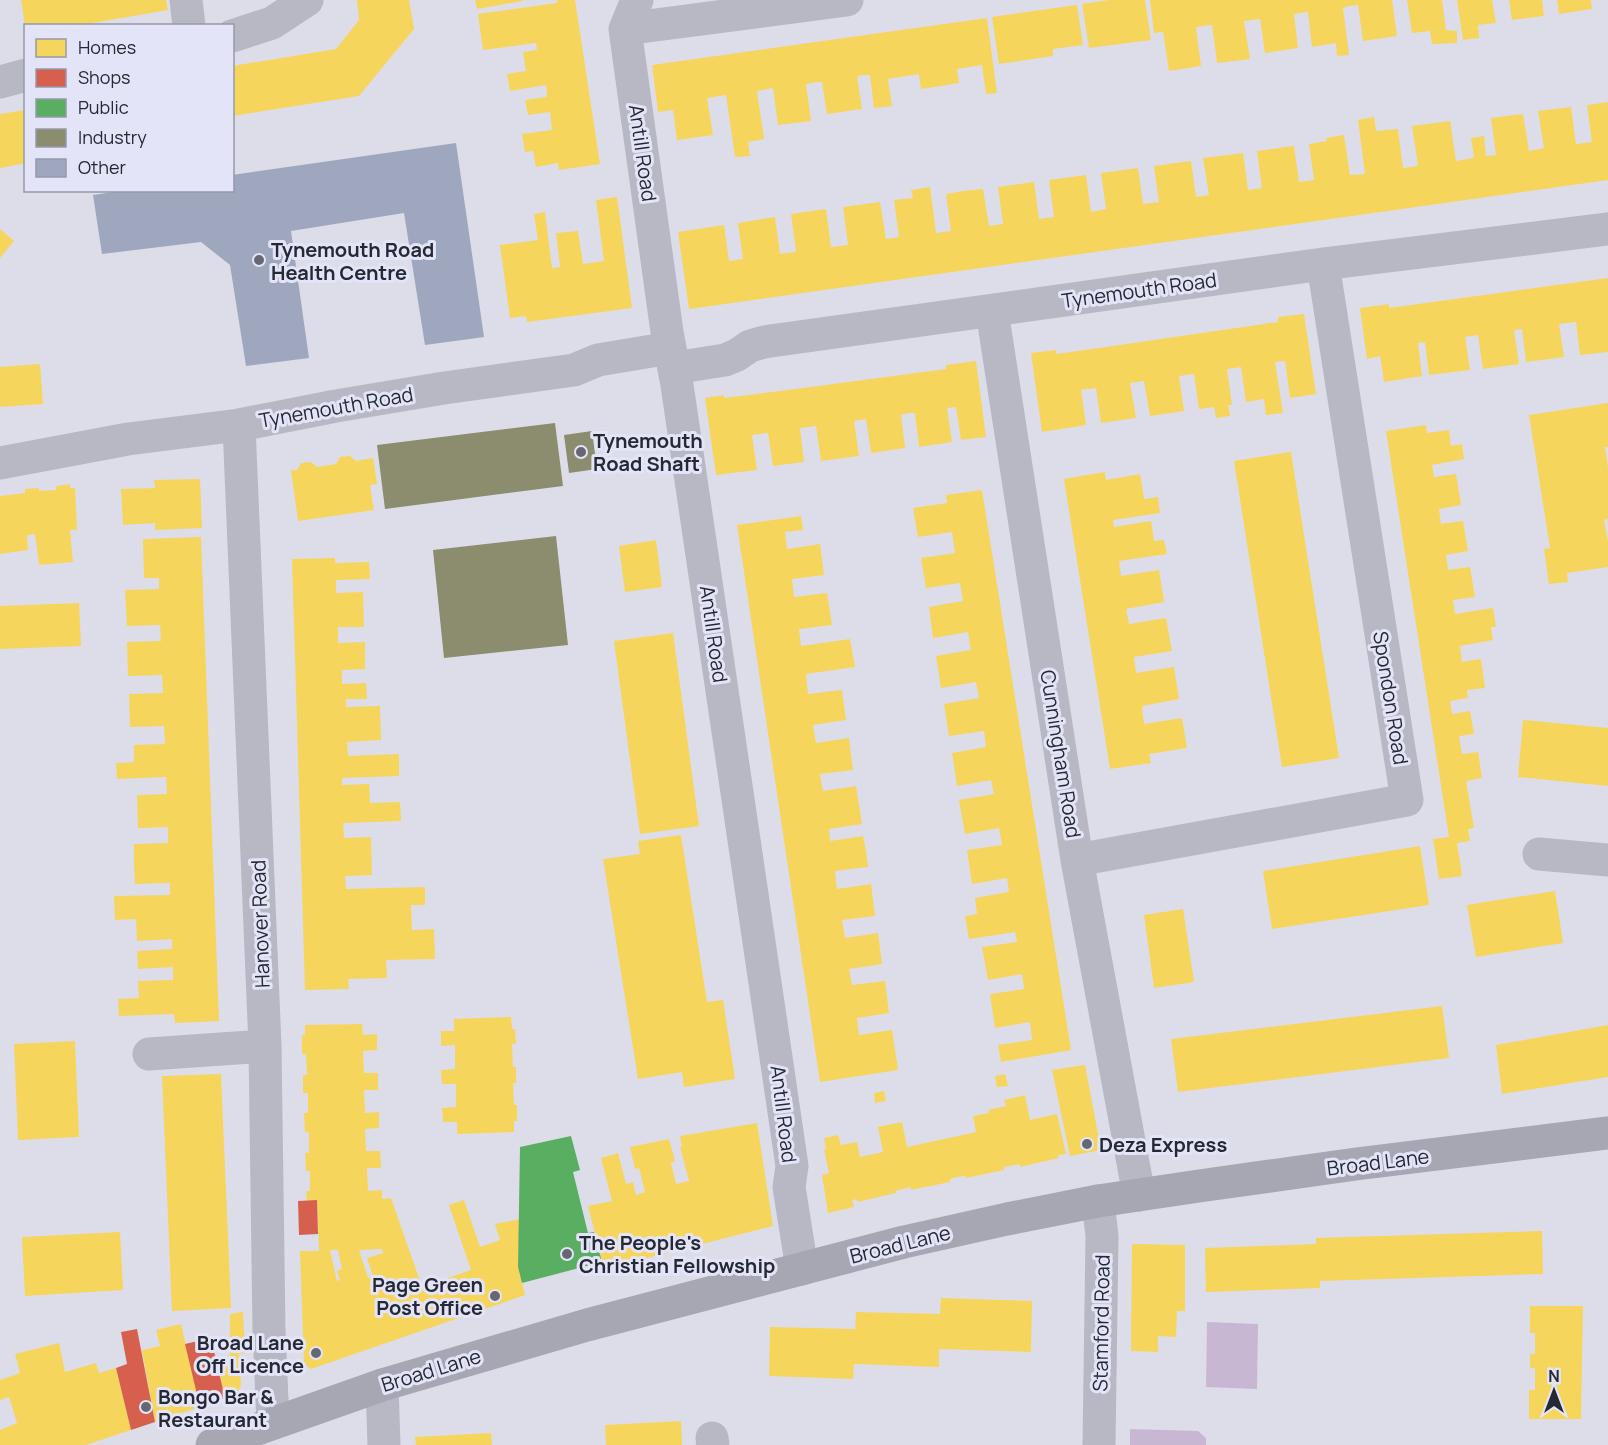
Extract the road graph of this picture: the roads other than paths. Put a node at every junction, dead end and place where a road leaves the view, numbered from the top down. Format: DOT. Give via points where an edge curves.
graph roads {
  1 [pos="186,0"];
  2 [pos="307,0"];
  3 [pos="847,0"];
  4 [pos="631,14"];
  5 [pos="189,24"];
  6 [pos="234,35"];
  7 [pos="24,76"];
  8 [pos="0,82"];
  9 [pos="1608,229"];
  10 [pos="1323,264"];
  11 [pos="992,311"];
  12 [pos="672,358"];
  13 [pos="239,425"];
  14 [pos="0,463"];
  15 [pos="1539,854"];
  16 [pos="1077,860"];
  17 [pos="1608,860"];
  18 [pos="265,1046"];
  19 [pos="149,1054"];
  20 [pos="1608,1133"];
  21 [pos="1138,1195"];
  22 [pos="1098,1201"];
  23 [pos="802,1269"];
  24 [pos="382,1385"];
  25 [pos="273,1423"];
  26 [pos="212,1445"];
  27 [pos="384,1445"];
  28 [pos="1099,1445"];
  1 -- 5 [label="street"];
  2 -- 6 [label="street" via="272,23"];
  3 -- 4 [label="street"];
  4 -- 12 [label="street, Antill Road"];
  7 -- 8 [label="street"];
  9 -- 10 [label="street, Tynemouth Road"];
  10 -- 11 [label="street, Tynemouth Road"];
  10 -- 16 [label="street, Spondon Road" via="1407,800"];
  11 -- 12 [label="street, Tynemouth Road" via="776,341 750,346 725,360"];
  11 -- 16 [label="street, Cunningham Road"];
  12 -- 13 [label="street, Tynemouth Road" via="598,360 574,370 444,388"];
  12 -- 23 [label="street, Antill Road" via="792,1166 789,1187"];
  13 -- 14 [label="street, Tynemouth Road" via="128,439"];
  13 -- 18 [label="street, Hanover Road"];
  15 -- 17 [label="street"];
  16 -- 21 [label="street, Cunningham Road"];
  18 -- 19 [label="street"];
  18 -- 25 [label="street, Hanover Road"];
  20 -- 21 [label="main road, Broad Lane"];
  21 -- 22 [label="main road, Broad Lane"];
  22 -- 23 [label="main road, Broad Lane" via="904,1242"];
  22 -- 28 [label="street, Stamford Road" via="1102,1236"];
  23 -- 24 [label="main road, Broad Lane" via="587,1325"];
  24 -- 25 [label="main road, Broad Lane"];
  24 -- 27 [label="street"];
  25 -- 26 [label="main road, Broad Lane"];
}
